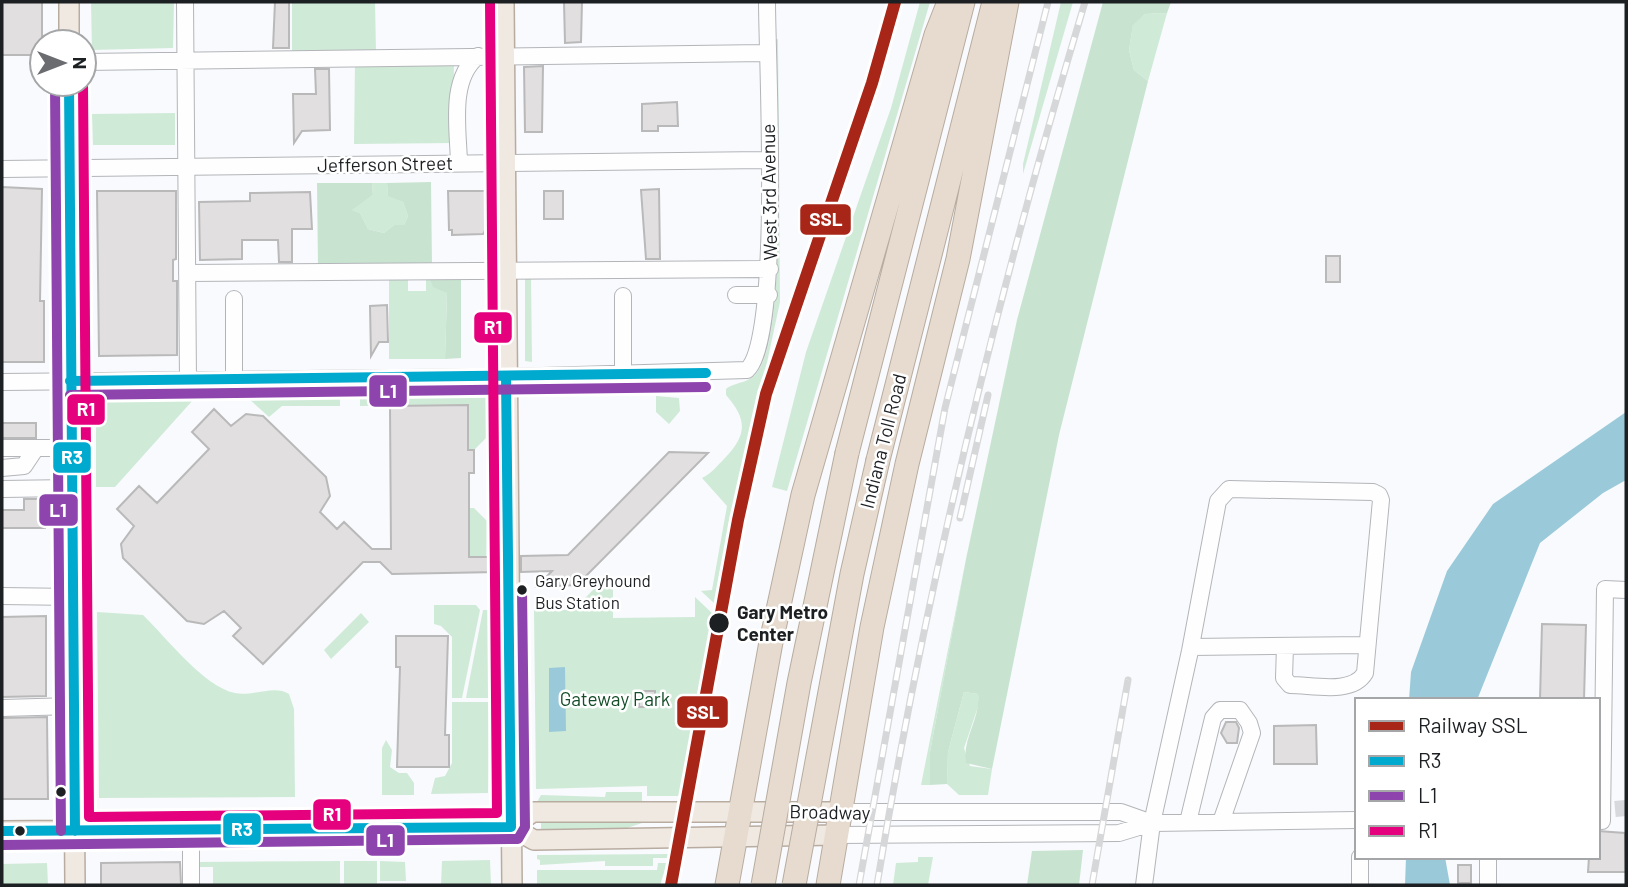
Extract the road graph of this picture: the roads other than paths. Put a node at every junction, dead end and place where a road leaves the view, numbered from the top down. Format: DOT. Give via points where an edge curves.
graph roads {
  1 [pos="69,2"];
  2 [pos="185,2"];
  3 [pos="504,2"];
  4 [pos="767,2"];
  5 [pos="948,2"];
  6 [pos="962,2"];
  7 [pos="994,2"];
  8 [pos="1007,2"];
  9 [pos="69,28"];
  10 [pos="767,53"];
  11 [pos="478,56"];
  12 [pos="504,56"];
  13 [pos="185,60"];
  14 [pos="98,62"];
  15 [pos="69,98"];
  16 [pos="768,160"];
  17 [pos="459,162"];
  18 [pos="505,162"];
  19 [pos="186,167"];
  20 [pos="70,168"];
  21 [pos="2,169"];
  22 [pos="506,269"];
  23 [pos="770,269"];
  24 [pos="187,273"];
  25 [pos="736,295"];
  26 [pos="769,295"];
  27 [pos="623,296"];
  28 [pos="234,299"];
  29 [pos="623,373"];
  30 [pos="506,377"];
  31 [pos="70,381"];
  32 [pos="234,381"];
  33 [pos="2,382"];
  34 [pos="188,382"];
  35 [pos="2,442"];
  36 [pos="2,448"];
  37 [pos="36,448"];
  38 [pos="71,448"];
  39 [pos="2,455"];
  40 [pos="2,468"];
  41 [pos="71,488"];
  42 [pos="2,489"];
  43 [pos="1626,590"];
  44 [pos="2,597"];
  45 [pos="73,597"];
  46 [pos="1367,645"];
  47 [pos="1285,646"];
  48 [pos="1191,647"];
  49 [pos="73,706"];
  50 [pos="2,708"];
  51 [pos="740,811"];
  52 [pos="1605,814"];
  53 [pos="1355,820"];
  54 [pos="1188,822"];
  55 [pos="1221,822"];
  56 [pos="839,823"];
  57 [pos="1152,823"];
  58 [pos="511,827"];
  59 [pos="191,830"];
  60 [pos="2,831"];
  61 [pos="75,831"];
  62 [pos="736,835"];
  63 [pos="1360,859"];
  64 [pos="1488,859"];
  65 [pos="75,885"];
  66 [pos="191,885"];
  67 [pos="512,885"];
  68 [pos="727,885"];
  69 [pos="763,885"];
  70 [pos="794,885"];
  71 [pos="828,885"];
  72 [pos="1144,885"];
  73 [pos="1360,885"];
  74 [pos="1488,885"];
  1 -- 9 [label="main road"];
  2 -- 13 [label="street"];
  3 -- 12 [label="main road"];
  4 -- 10 [label="street, West 3rd Avenue"];
  5 -- 51 [label="highway" via="803,495"];
  6 -- 69 [label="highway, Indiana Toll Road, bridge" via="847,453"];
  7 -- 70 [label="highway, Indiana Toll Road, bridge" via="852,574"];
  8 -- 56 [label="highway" via="958,259 872,627"];
  10 -- 12 [label="street"];
  10 -- 16 [label="street, West 3rd Avenue"];
  11 -- 12 [label="street"];
  11 -- 13 [label="street"];
  11 -- 17 [label="street" via="464,69 459,88"];
  12 -- 18 [label="main road"];
  13 -- 14 [label="street"];
  13 -- 19 [label="street"];
  15 -- 20 [label="main road"];
  16 -- 18 [label="street, Jefferson Street"];
  16 -- 23 [label="street, West 3rd Avenue"];
  17 -- 18 [label="street, Jefferson Street"];
  17 -- 19 [label="street, Jefferson Street"];
  18 -- 22 [label="main road"];
  19 -- 20 [label="street, Jefferson Street"];
  19 -- 24 [label="street"];
  20 -- 21 [label="street, Jefferson Street"];
  20 -- 31 [label="main road"];
  22 -- 23 [label="street"];
  22 -- 24 [label="street"];
  22 -- 30 [label="main road"];
  23 -- 26 [label="street, West 3rd Avenue"];
  24 -- 34 [label="street"];
  25 -- 26 [label="street"];
  26 -- 29 [label="street, West 3rd Avenue" via="755,361 747,370"];
  27 -- 29 [label="street"];
  28 -- 32 [label="street"];
  29 -- 30 [label="street"];
  30 -- 32 [label="street"];
  30 -- 58 [label="main road"];
  31 -- 33 [label="street"];
  31 -- 34 [label="street"];
  31 -- 38 [label="main road"];
  32 -- 34 [label="street"];
  35 -- 37 [label="street"];
  36 -- 37 [label="street"];
  37 -- 38 [label="street"];
  37 -- 39 [label="street"];
  37 -- 40 [label="street" via="27,465"];
  38 -- 41 [label="main road"];
  41 -- 42 [label="street"];
  41 -- 45 [label="main road"];
  43 -- 52 [label="street" via="1605,589"];
  44 -- 45 [label="street"];
  45 -- 49 [label="main road"];
  46 -- 47 [label="street"];
  46 -- 47 [label="street" via="1365,673 1351,686 1290,685 1284,678"];
  46 -- 48 [label="street" via="1378,495 1229,489 1218,501"];
  47 -- 48 [label="street"];
  48 -- 57 [label="street"];
  49 -- 50 [label="street"];
  49 -- 61 [label="main road"];
  51 -- 56 [label="main road, Broadway"];
  51 -- 58 [label="main road, Broadway" via="533,813"];
  51 -- 62 [label="highway"];
  53 -- 55 [label="street, Broadway"];
  54 -- 55 [label="street, Broadway"];
  54 -- 55 [label="street" via="1213,719 1220,710 1240,710 1252,733"];
  54 -- 57 [label="street, Broadway"];
  56 -- 57 [label="street, Broadway" via="1119,833"];
  56 -- 57 [label="street, Broadway" via="1121,812"];
  56 -- 62 [label="main road, Broadway"];
  56 -- 71 [label="highway"];
  57 -- 72 [label="street"];
  58 -- 59 [label="main road, Broadway"];
  58 -- 62 [label="main road, Broadway" via="534,840"];
  58 -- 67 [label="main road"];
  59 -- 61 [label="main road, Broadway"];
  59 -- 66 [label="street"];
  60 -- 61 [label="main road, Broadway"];
  61 -- 65 [label="main road"];
  62 -- 68 [label="highway"];
  63 -- 73 [label="street"];
  64 -- 74 [label="street"];
}
